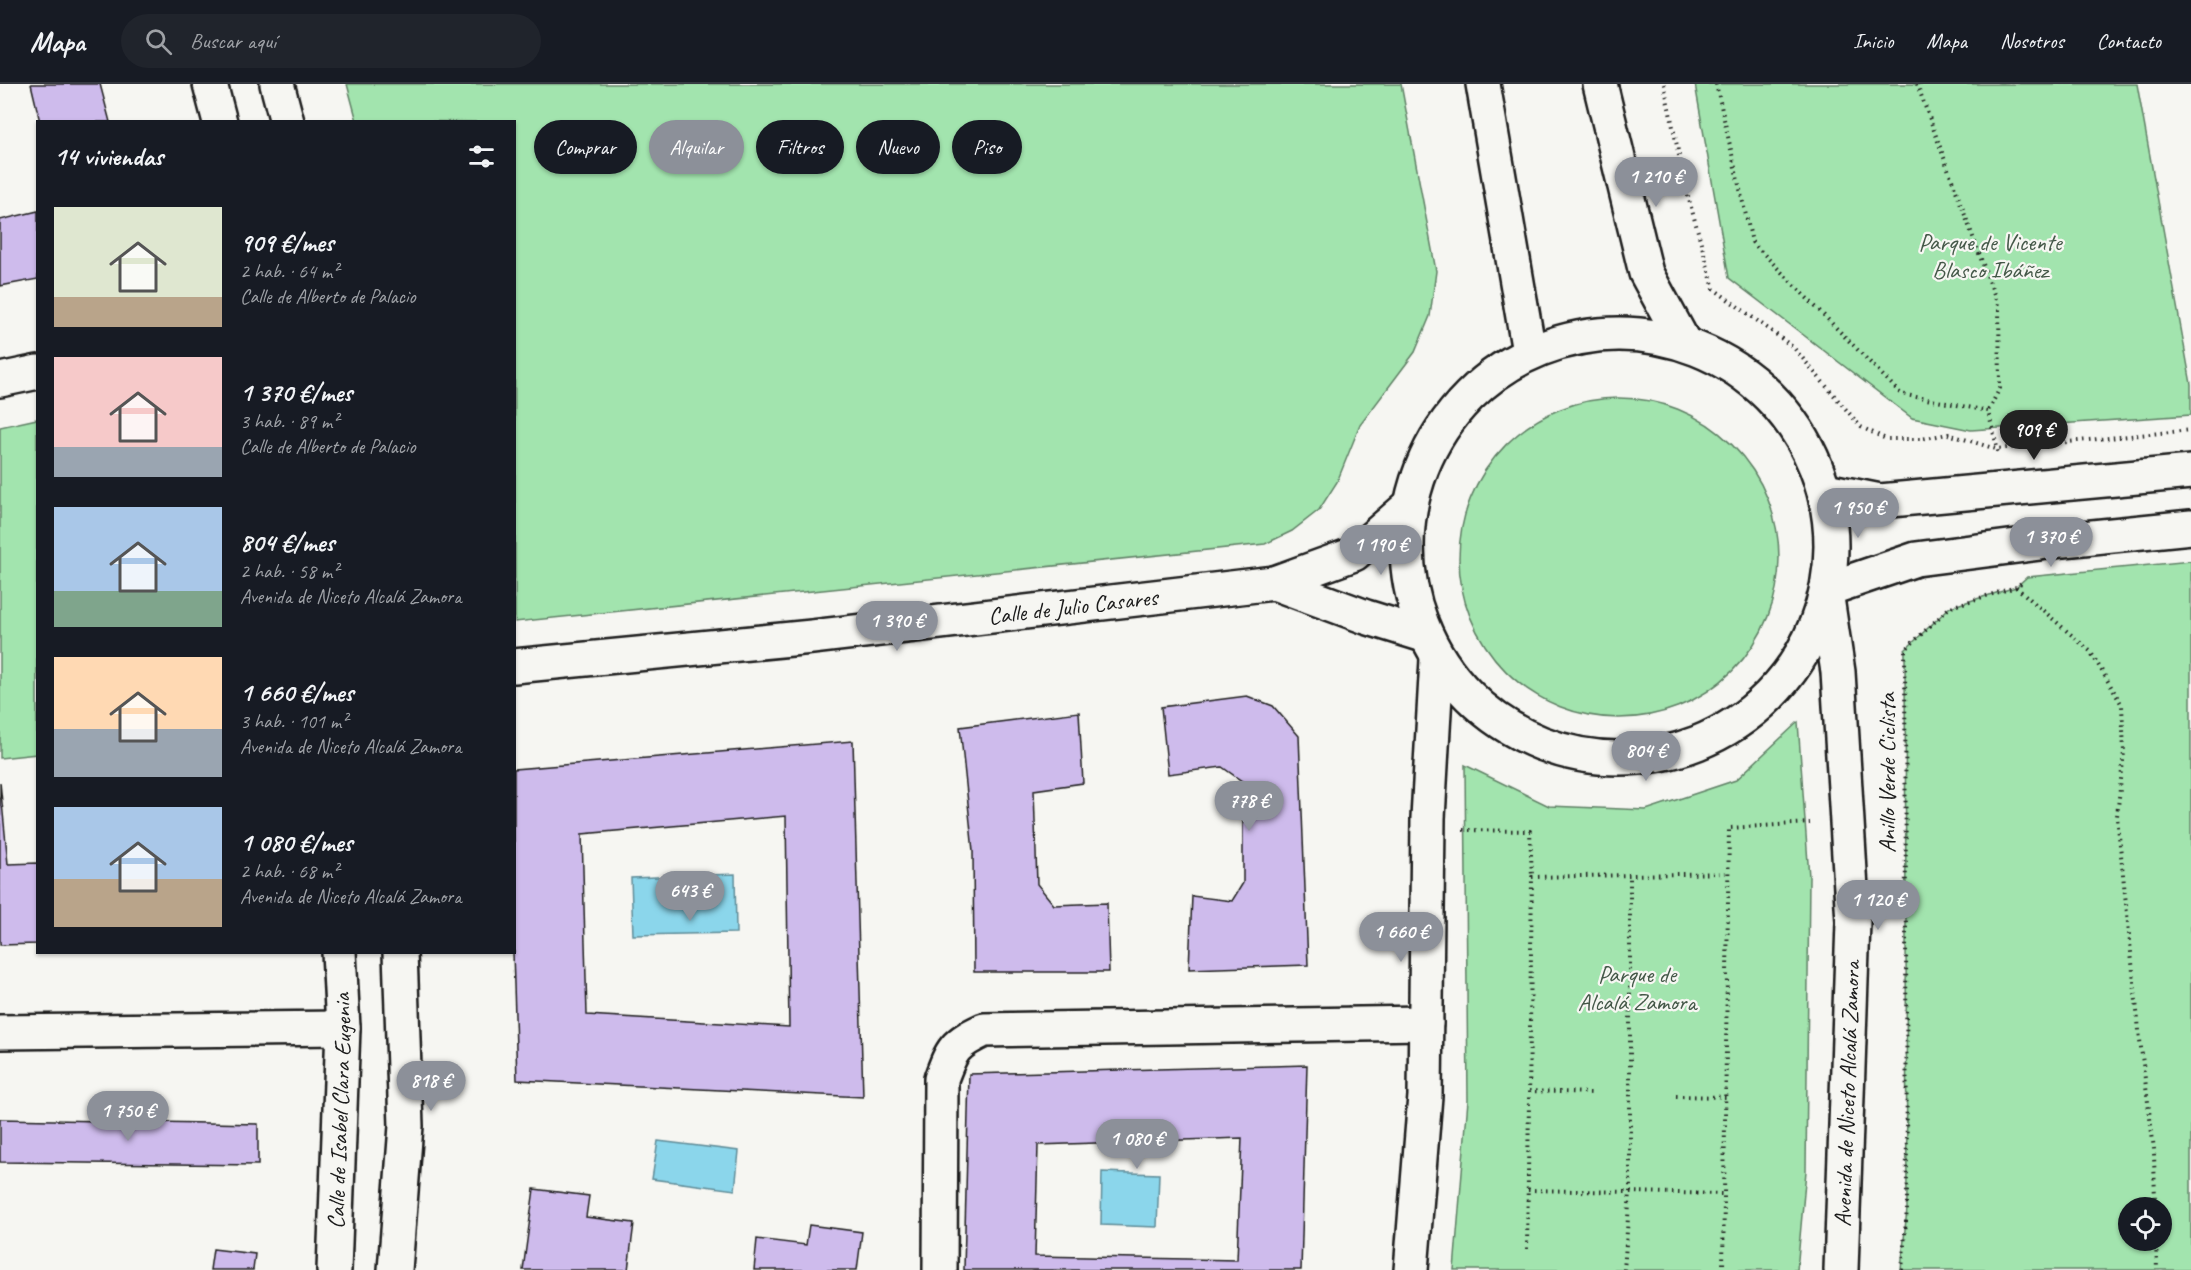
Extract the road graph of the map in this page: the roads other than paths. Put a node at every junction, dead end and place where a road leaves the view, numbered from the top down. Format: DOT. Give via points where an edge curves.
graph roads {
  1 [pos="210,84"];
  2 [pos="277,84"];
  3 [pos="1483,84"];
  4 [pos="1600,84"];
  5 [pos="219,120"];
  6 [pos="286,120"];
  7 [pos="1684,343"];
  8 [pos="1529,352"];
  9 [pos="36,372"];
  10 [pos="0,380"];
  11 [pos="2191,472"];
  12 [pos="1825,490"];
  13 [pos="1408,507"];
  14 [pos="2191,527"];
  15 [pos="1274,583"];
  16 [pos="1827,592"];
  17 [pos="1431,647"];
  18 [pos="516,666"];
  19 [pos="339,954"];
  20 [pos="400,954"];
  21 [pos="1426,1023"];
  22 [pos="343,1028"];
  23 [pos="0,1032"];
  24 [pos="334,1270"];
  25 [pos="395,1270"];
  26 [pos="940,1270"];
  27 [pos="1411,1270"];
  28 [pos="1841,1270"];
  1 -- 5 [label="street"];
  2 -- 6 [label="street"];
  3 -- 8 [label="street"];
  4 -- 7 [label="street" via="1646,273"];
  7 -- 8 [label="street" via="1632,333 1611,334 1580,336"];
  7 -- 12 [label="street" via="1733,365 1774,398 1805,441"];
  8 -- 13 [label="street" via="1473,390 1431,443"];
  9 -- 10 [label="street"];
  11 -- 12 [label="street" via="1880,501"];
  12 -- 16 [label="street" via="1833,540"];
  13 -- 15 [label="street, Calle de Julio Casares" via="1354,554"];
  13 -- 17 [label="street" via="1406,573"];
  14 -- 16 [label="street" via="1916,559"];
  15 -- 17 [label="street, Calle de Julio Casares" via="1366,617"];
  15 -- 18 [label="street, Calle de Julio Casares" via="812,637"];
  16 -- 17 [label="street" via="1807,647 1774,692 1731,727 1680,750 1625,759 1570,753 1518,734 1472,702"];
  16 -- 28 [label="street, Avenida de Niceto Alcalá Zamora" via="1838,672 1852,922"];
  17 -- 21 [label="street"];
  19 -- 22 [label="street, Calle de Isabel Clara Eugenia"];
  20 -- 25 [label="street" via="406,1126"];
  21 -- 26 [label="street" via="984,1030 969,1037 950,1052 941,1079"];
  21 -- 27 [label="street" via="1425,1096"];
  22 -- 23 [label="street"];
  22 -- 24 [label="street, Calle de Isabel Clara Eugenia"];
}
